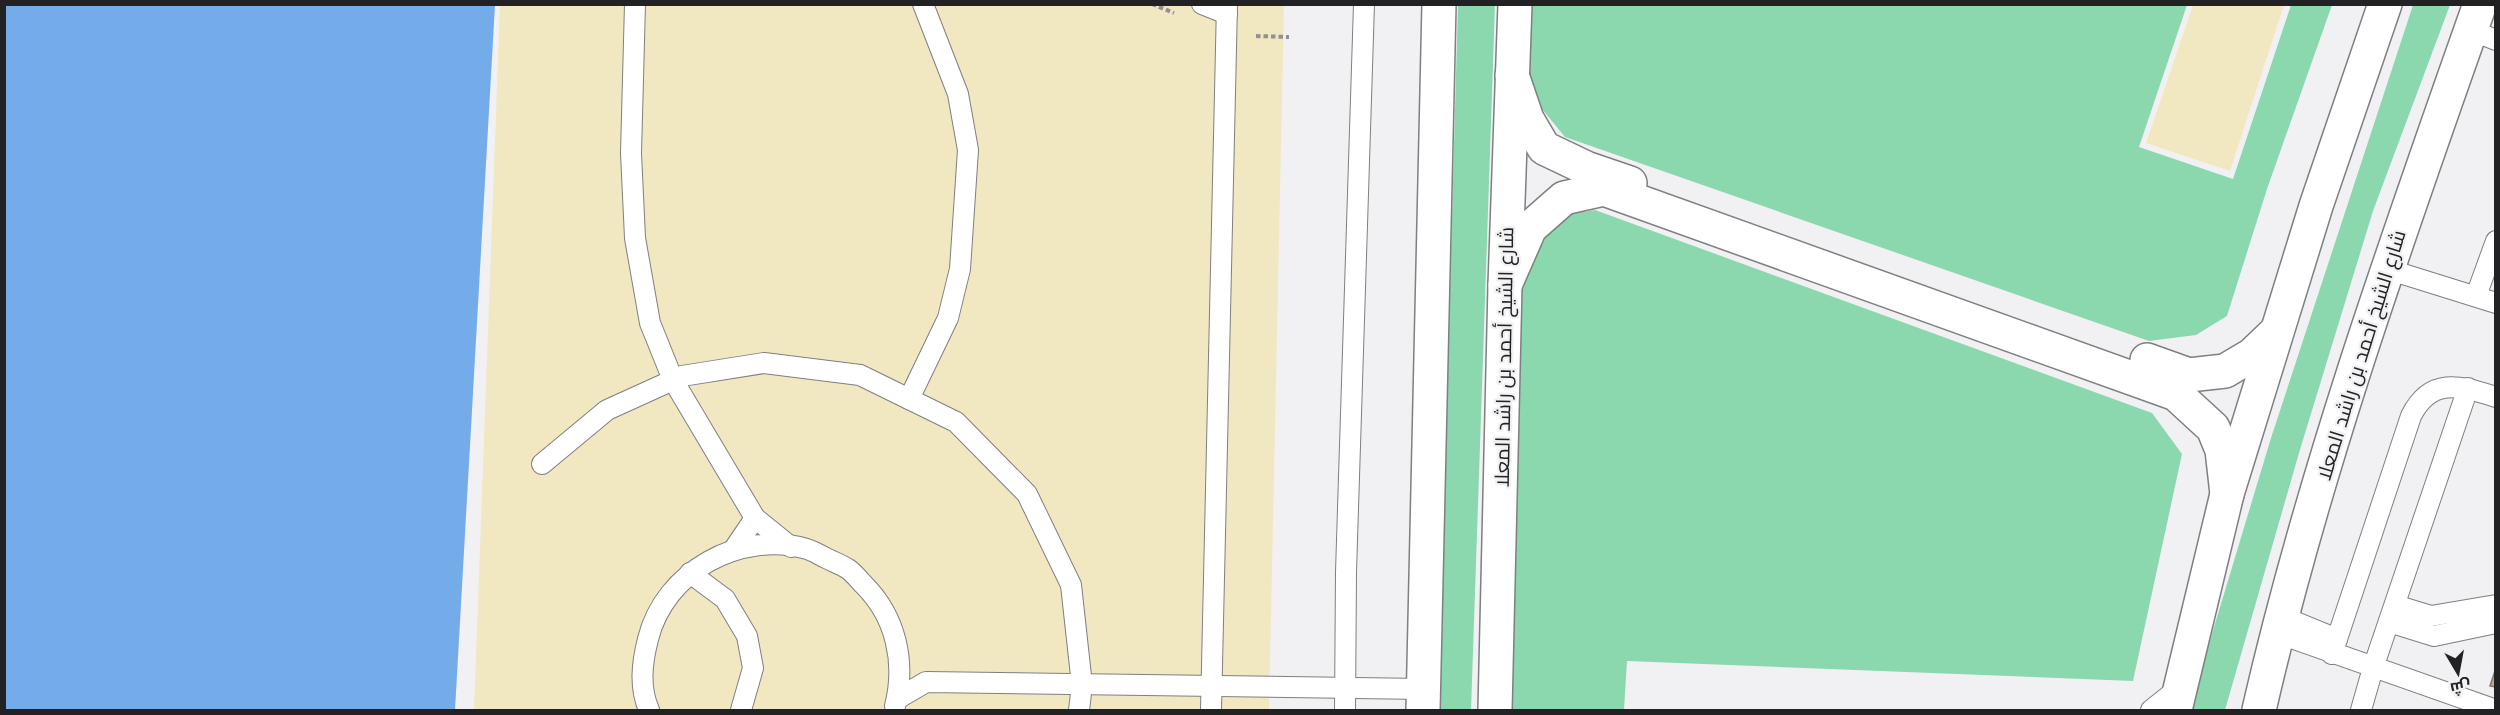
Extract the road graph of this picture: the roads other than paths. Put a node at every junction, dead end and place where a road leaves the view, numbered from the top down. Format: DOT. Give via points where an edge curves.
graph roads {
  1 [pos="635,4"];
  2 [pos="923,4"];
  3 [pos="1202,4"];
  4 [pos="1364,4"];
  5 [pos="1439,4"];
  6 [pos="1515,4"];
  7 [pos="2385,4"];
  8 [pos="1227,9"];
  9 [pos="2482,25"];
  10 [pos="1512,75"];
  11 [pos="2496,242"];
  12 [pos="2387,268"];
  13 [pos="1504,285"];
  14 [pos="2476,296"];
  15 [pos="2496,303"];
  16 [pos="2276,332"];
  17 [pos="673,380"];
  18 [pos="2468,388"];
  19 [pos="2496,397"];
  20 [pos="909,399"];
  21 [pos="542,464"];
  22 [pos="2227,494"];
  23 [pos="755,518"];
  24 [pos="791,547"];
  25 [pos="734,549"];
  26 [pos="690,573"];
  27 [pos="2496,605"];
  28 [pos="2392,613"];
  29 [pos="2496,623"];
  30 [pos="2279,625"];
  31 [pos="2334,646"];
  32 [pos="899,664"];
  33 [pos="2373,668"];
  34 [pos="926,682"];
  35 [pos="1082,685"];
  36 [pos="1212,686"];
  37 [pos="1345,688"];
  38 [pos="2178,699"];
  39 [pos="1424,700"];
  40 [pos="896,705"];
  41 [pos="2496,710"];
  42 [pos="648,711"];
  43 [pos="741,711"];
  44 [pos="1079,711"];
  45 [pos="1211,711"];
  46 [pos="1345,711"];
  47 [pos="1495,711"];
  48 [pos="2151,711"];
  49 [pos="2259,711"];
  50 [pos="2361,711"];
  1 -- 17 [label="lane" via="631,153 635,238 650,322"];
  2 -- 20 [label="lane" via="958,94 968,150 960,269 948,318"];
  3 -- 8 [label="lane"];
  4 -- 37 [label="lane"];
  5 -- 39 [label="main road"];
  6 -- 10 [label="main road, شارع الشيخ أحمد بن راشد المعلا"];
  7 -- 16 [label="main road"];
  8 -- 36 [label="lane"];
  9 -- 12 [label="main road, شارع الشيخ أحمد بن راشد المعلا"];
  10 -- 13 [label="main road, شارع الشيخ أحمد بن راشد المعلا"];
  10 -- 16 [label="main road" via="1527,119 1544,148 1586,168 2189,375 2225,371 2252,355"];
  11 -- 14 [label="lane"];
  12 -- 14 [label="lane"];
  12 -- 30 [label="main road, شارع الشيخ أحمد بن راشد المعلا"];
  13 -- 22 [label="main road" via="1530,228 1564,198 1604,189 2176,394 2213,428 2222,450"];
  13 -- 47 [label="main road, شارع الشيخ أحمد بن راشد المعلا"];
  14 -- 15 [label="lane"];
  16 -- 22 [label="main road"];
  17 -- 20 [label="lane" via="764,363 860,375"];
  17 -- 21 [label="lane" via="607,410"];
  17 -- 23 [label="lane"];
  18 -- 19 [label="lane"];
  18 -- 28 [label="lane"];
  18 -- 31 [label="lane" via="2439,388 2417,404"];
  20 -- 35 [label="lane" via="957,422 1027,494 1071,585"];
  22 -- 38 [label="main road"];
  23 -- 24 [label="lane"];
  23 -- 25 [label="lane"];
  24 -- 25 [label="lane" via="767,544"];
  24 -- 32 [label="lane" via="808,549 849,569 878,599 896,635"];
  25 -- 26 [label="lane"];
  26 -- 42 [label="lane" via="653,621 642,666"];
  26 -- 43 [label="lane" via="725,599 747,636 753,668"];
  27 -- 28 [label="lane" via="2431,616"];
  28 -- 29 [label="lane" via="2434,636"];
  28 -- 33 [label="lane"];
  30 -- 31 [label="lane"];
  30 -- 49 [label="main road, شارع الشيخ أحمد بن راشد المعلا"];
  31 -- 33 [label="lane"];
  32 -- 34 [label="lane"];
  32 -- 40 [label="lane" via="901,682"];
  33 -- 41 [label="lane"];
  33 -- 50 [label="lane"];
  34 -- 35 [label="lane"];
  34 -- 40 [label="lane"];
  35 -- 36 [label="lane"];
  35 -- 44 [label="lane"];
  36 -- 37 [label="lane"];
  36 -- 45 [label="lane"];
  37 -- 39 [label="lane"];
  37 -- 46 [label="lane"];
  38 -- 48 [label="lane"];
}
